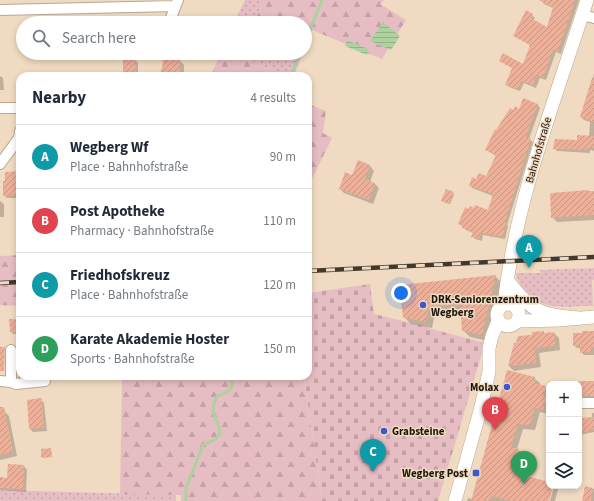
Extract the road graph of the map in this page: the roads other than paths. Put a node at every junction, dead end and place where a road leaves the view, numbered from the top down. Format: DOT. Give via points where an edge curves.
graph roads {
  1 [pos="587,0"];
  2 [pos="177,3"];
  3 [pos="53,5"];
  4 [pos="0,10"];
  5 [pos="172,16"];
  6 [pos="588,17"];
  7 [pos="0,108"];
  8 [pos="16,108"];
  9 [pos="16,141"];
  10 [pos="0,164"];
  11 [pos="507,280"];
  12 [pos="504,304"];
  13 [pos="594,317"];
  14 [pos="579,318"];
  15 [pos="510,320"];
  16 [pos="11,350"];
  17 [pos="0,381"];
  18 [pos="45,381"];
  19 [pos="11,382"];
  20 [pos="582,403"];
  21 [pos="594,403"];
  22 [pos="455,501"];
  1 -- 6 [label="street, Bahnhofstraße"];
  2 -- 3 [label="street"];
  2 -- 5 [label="street"];
  3 -- 4 [label="street"];
  6 -- 11 [label="street, Bahnhofstraße" via="552,104 530,177"];
  7 -- 8 [label="street"];
  9 -- 10 [label="street"];
  11 -- 12 [label="street, Bahnhofstraße"];
  11 -- 14 [label="street" via="520,296 537,310"];
  12 -- 15 [label="street" via="511,304 517,308"];
  12 -- 15 [label="street, Bahnhofstraße" via="496,315"];
  13 -- 14 [label="street"];
  14 -- 15 [label="street"];
  15 -- 22 [label="street, Bahnhofstraße" via="500,338 489,372"];
  16 -- 19 [label="street"];
  17 -- 19 [label="street"];
  18 -- 19 [label="street" via="16,384"];
  20 -- 21 [label="street"];
}
